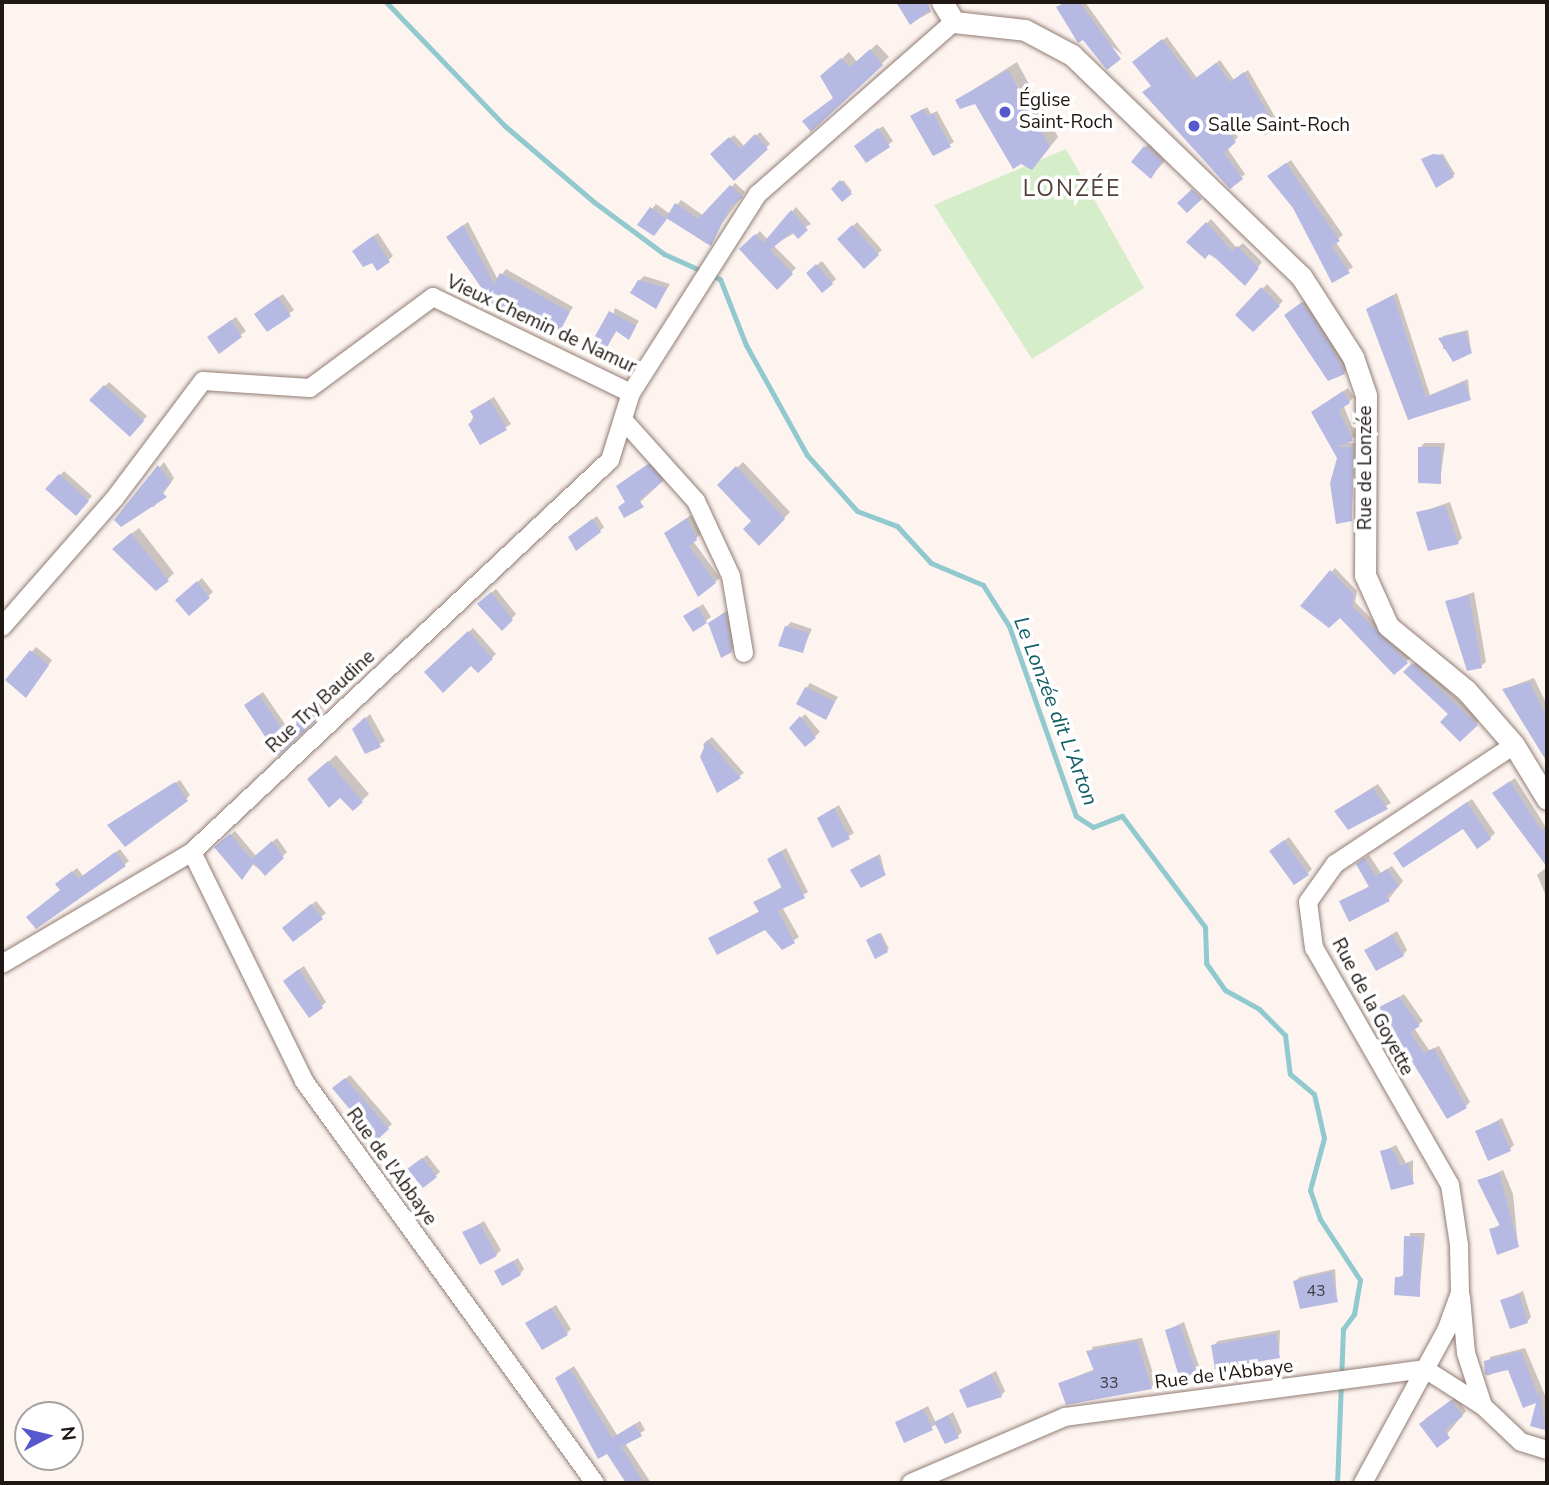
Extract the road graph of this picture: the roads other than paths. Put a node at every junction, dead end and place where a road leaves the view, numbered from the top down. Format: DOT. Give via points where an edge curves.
graph roads {
  1 [pos="942,2"];
  2 [pos="954,22"];
  3 [pos="631,393"];
  4 [pos="626,423"];
  5 [pos="2,627"];
  6 [pos="744,653"];
  7 [pos="1514,746"];
  8 [pos="1547,799"];
  9 [pos="192,852"];
  10 [pos="2,964"];
  11 [pos="1460,1293"];
  12 [pos="1425,1369"];
  13 [pos="1483,1406"];
  14 [pos="1547,1450"];
  15 [pos="594,1483"];
  16 [pos="912,1483"];
  17 [pos="1363,1483"];
  1 -- 2 [label="street"];
  2 -- 3 [label="street, Vieux Chemin de Namur" via="758,194"];
  2 -- 7 [label="street, Rue de Lonzée" via="1025,30 1072,55 1301,276 1353,357 1366,396 1365,575 1388,626 1466,690"];
  3 -- 4 [label="street, Rue Try Baudine"];
  3 -- 5 [label="street, Vieux Chemin de Namur" via="433,297 310,388 203,381 115,498"];
  4 -- 6 [label="street" via="696,501 731,576"];
  4 -- 9 [label="street, Rue Try Baudine" via="610,460"];
  7 -- 8 [label="street, Rue de Lonzée"];
  7 -- 11 [label="street, Rue de la Goyette" via="1335,864 1308,902 1314,948 1450,1185"];
  9 -- 10 [label="street, Rue Try Baudine"];
  9 -- 15 [label="street, Rue de l'Abbaye" via="304,1082"];
  11 -- 12 [label="street"];
  11 -- 13 [label="street, Rue de la Goyette" via="1466,1353"];
  12 -- 13 [label="street, Rue de la Goyette"];
  12 -- 16 [label="street, Rue de l'Abbaye" via="1065,1417"];
  12 -- 17 [label="street"];
  13 -- 14 [label="street, Rue de la Goyette" via="1521,1441"];
}
